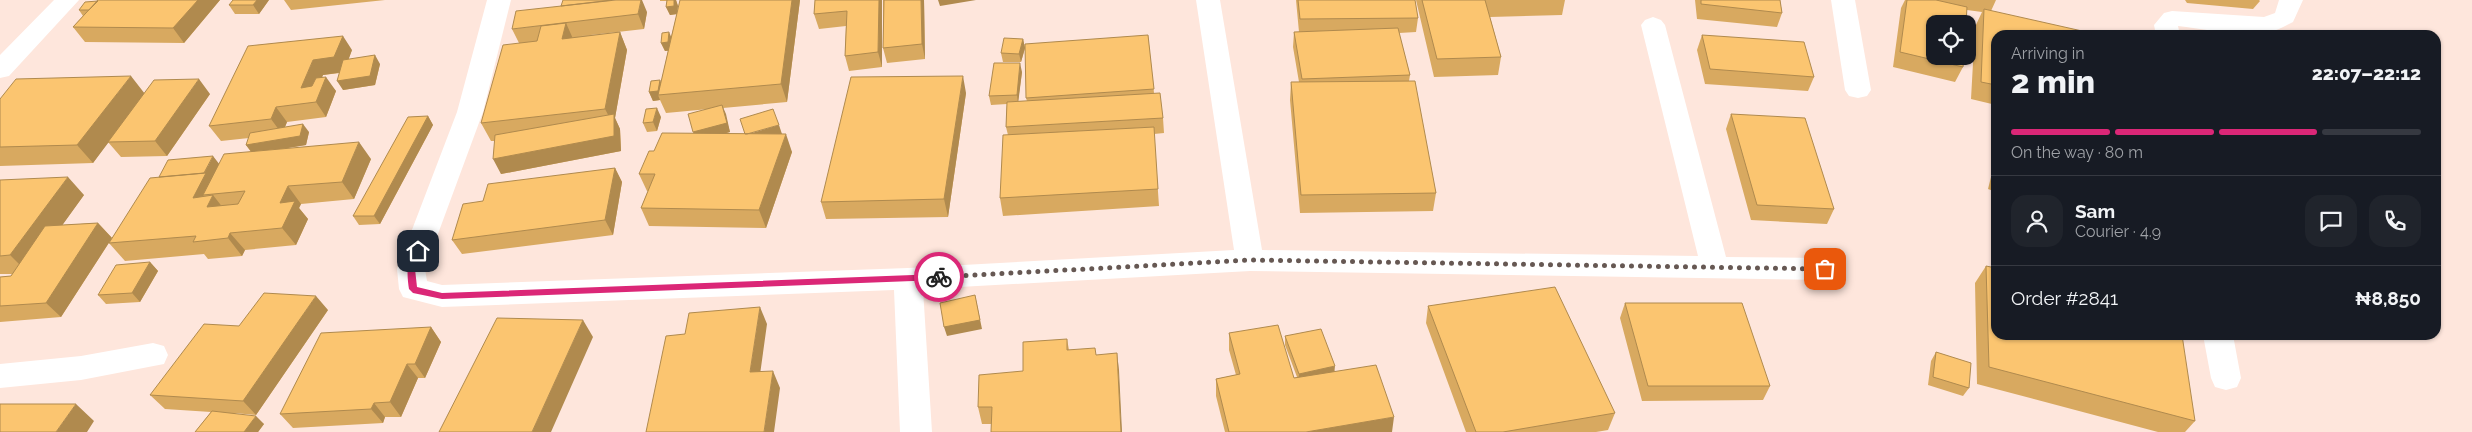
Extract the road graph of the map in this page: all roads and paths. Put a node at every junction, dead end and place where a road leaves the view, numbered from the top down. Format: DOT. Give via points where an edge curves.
graph roads {
  1 [pos="67,0"];
  2 [pos="499,0"];
  3 [pos="1208,0"];
  4 [pos="1843,0"];
  5 [pos="2291,0"];
  6 [pos="1653,24"];
  7 [pos="2167,30"];
  8 [pos="0,70"];
  9 [pos="1858,90"];
  10 [pos="1250,260"];
  11 [pos="1715,267"];
  12 [pos="1825,269"];
  13 [pos="908,279"];
  14 [pos="2219,340"];
  15 [pos="153,355"];
  16 [pos="0,376"];
  17 [pos="2226,378"];
  18 [pos="916,432"];
  1 -- 8 [label="street"];
  2 -- 13 [label="street" via="470,112 411,269 413,289 442,296"];
  3 -- 10 [label="street"];
  4 -- 9 [label="street"];
  5 -- 7 [label="street" via="2285,17 2267,25 2172,18 2166,25"];
  6 -- 11 [label="street"];
  10 -- 11 [label="street"];
  10 -- 13 [label="street"];
  11 -- 12 [label="street"];
  13 -- 18 [label="street"];
  14 -- 17 [label="street"];
  15 -- 16 [label="street" via="81,368"];
}
